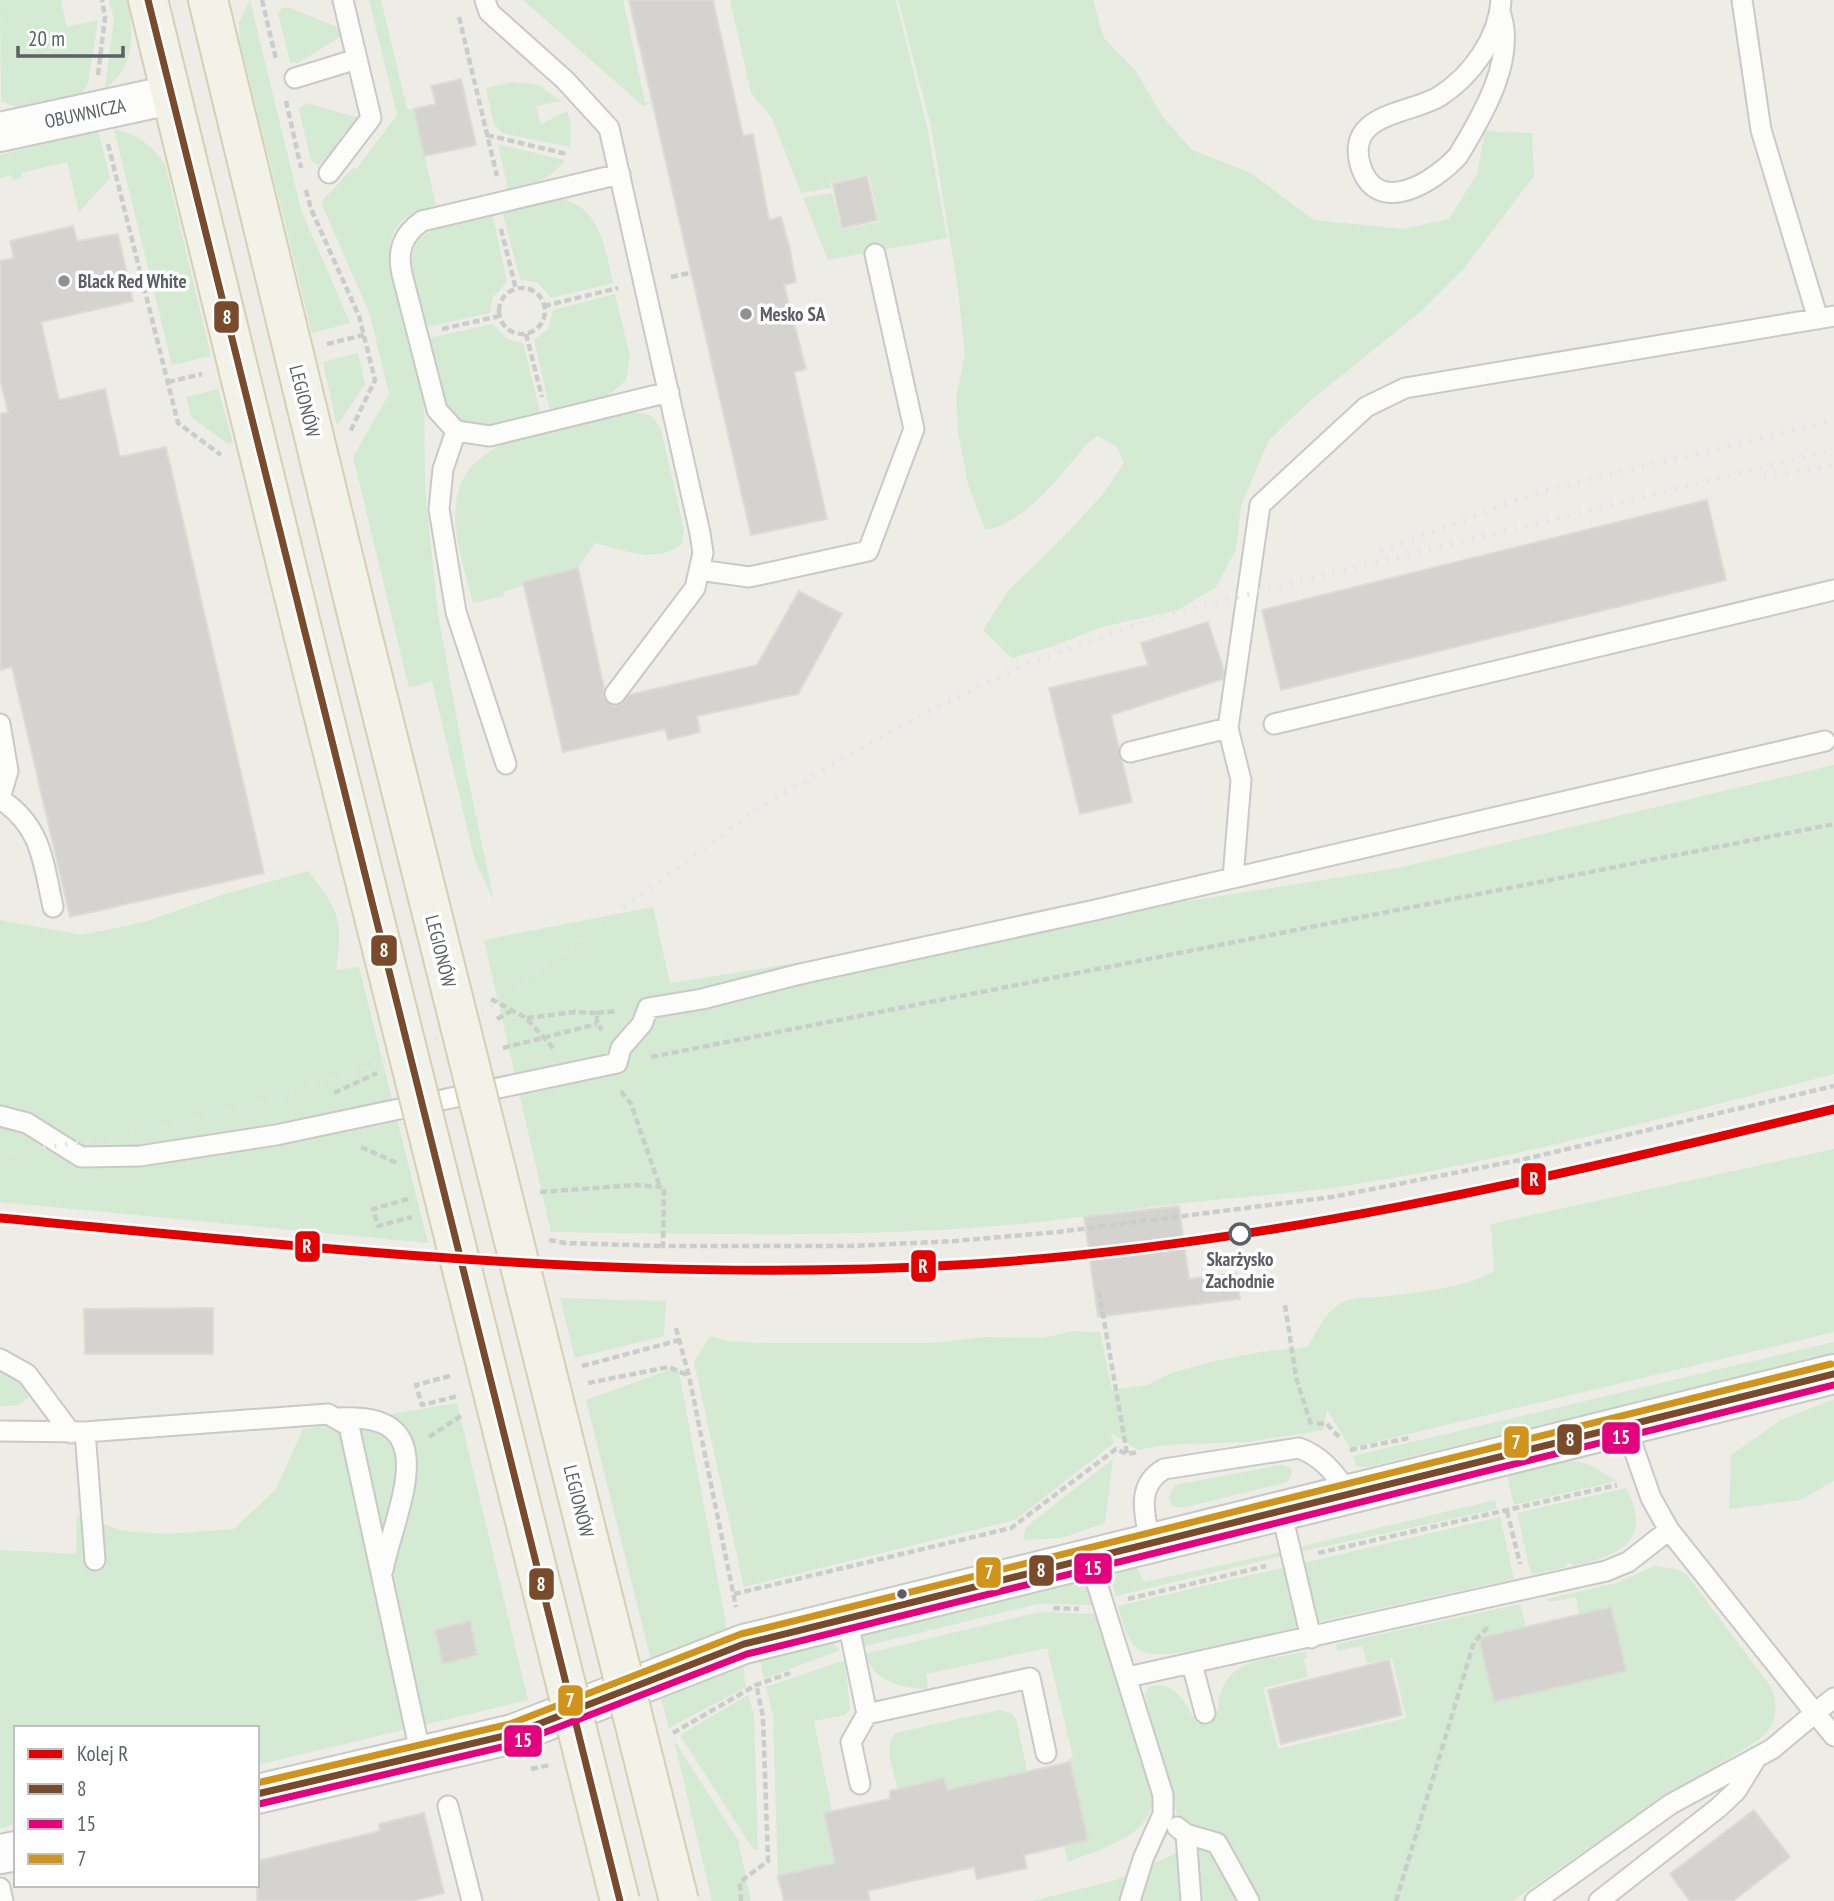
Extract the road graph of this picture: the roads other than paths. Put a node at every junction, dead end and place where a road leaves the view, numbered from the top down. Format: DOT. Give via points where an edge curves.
graph roads {
  1 [pos="148,0"];
  2 [pos="208,0"];
  3 [pos="343,0"];
  4 [pos="485,0"];
  5 [pos="1742,0"];
  6 [pos="1501,6"];
  7 [pos="357,59"];
  8 [pos="295,78"];
  9 [pos="170,95"];
  10 [pos="0,132"];
  11 [pos="329,173"];
  12 [pos="620,174"];
  13 [pos="875,254"];
  14 [pos="1826,317"];
  15 [pos="669,392"];
  16 [pos="456,431"];
  17 [pos="699,570"];
  18 [pos="1834,590"];
  19 [pos="615,694"];
  20 [pos="0,724"];
  21 [pos="1274,724"];
  22 [pos="1228,727"];
  23 [pos="1825,741"];
  24 [pos="1130,752"];
  25 [pos="506,764"];
  26 [pos="0,798"];
  27 [pos="1233,878"];
  28 [pos="53,907"];
  29 [pos="0,1116"];
  30 [pos="0,1359"];
  31 [pos="1834,1374"];
  32 [pos="339,1418"];
  33 [pos="1625,1424"];
  34 [pos="0,1432"];
  35 [pos="78,1433"];
  36 [pos="1340,1480"];
  37 [pos="1281,1510"];
  38 [pos="1670,1530"];
  39 [pos="1150,1543"];
  40 [pos="1089,1558"];
  41 [pos="94,1560"];
  42 [pos="382,1577"];
  43 [pos="847,1617"];
  44 [pos="1311,1638"];
  45 [pos="1192,1664"];
  46 [pos="1128,1677"];
  47 [pos="1834,1698"];
  48 [pos="1205,1713"];
  49 [pos="1815,1713"];
  50 [pos="867,1714"];
  51 [pos="1834,1736"];
  52 [pos="1046,1753"];
  53 [pos="1758,1755"];
  54 [pos="421,1756"];
  55 [pos="860,1784"];
  56 [pos="259,1794"];
  57 [pos="448,1806"];
  58 [pos="1163,1814"];
  59 [pos="1186,1834"];
  60 [pos="0,1888"];
  61 [pos="3,1901"];
  62 [pos="472,1901"];
  63 [pos="620,1901"];
  64 [pos="679,1901"];
  65 [pos="1130,1901"];
  66 [pos="1191,1901"];
  67 [pos="1250,1901"];
  68 [pos="1535,1901"];
  69 [pos="1599,1901"];
  1 -- 9 [label="main road"];
  2 -- 64 [label="main road, LEGIONÓW, bridge"];
  3 -- 7 [label="lane"];
  4 -- 12 [label="lane" via="489,12 605,122"];
  5 -- 14 [label="lane" via="1761,130"];
  6 -- 6 [label="lane" via="1479,58 1454,86 1437,98 1372,122 1358,156 1363,175 1374,184 1390,194 1408,191 1447,168 1458,156 1500,71 1507,31"];
  7 -- 8 [label="lane"];
  7 -- 11 [label="lane" via="371,118"];
  9 -- 10 [label="street, OBUWNICZA"];
  9 -- 63 [label="main road, bridge"];
  12 -- 15 [label="lane"];
  12 -- 16 [label="lane" via="422,221 402,243 399,261 438,411"];
  13 -- 17 [label="lane" via="914,429 868,551 749,577"];
  14 -- 22 [label="lane" via="1405,388 1366,407 1260,505"];
  15 -- 16 [label="lane" via="490,436"];
  15 -- 17 [label="lane" via="700,533 703,553"];
  16 -- 25 [label="lane" via="443,469 439,509 456,612"];
  17 -- 19 [label="lane" via="695,589"];
  18 -- 21 [label="lane"];
  20 -- 26 [label="lane" via="8,771"];
  22 -- 24 [label="lane"];
  22 -- 27 [label="lane" via="1241,779"];
  23 -- 27 [label="lane"];
  26 -- 28 [label="lane" via="23,817 38,841"];
  27 -- 29 [label="lane" via="648,1008 642,1024 621,1048 617,1063 276,1135 140,1156 81,1157 27,1122"];
  30 -- 35 [label="lane" via="27,1374"];
  31 -- 33 [label="street"];
  32 -- 35 [label="lane" via="328,1414"];
  32 -- 42 [label="lane" via="349,1426"];
  32 -- 42 [label="lane" via="378,1420 404,1444 407,1481"];
  33 -- 36 [label="street"];
  33 -- 38 [label="lane" via="1644,1478"];
  34 -- 35 [label="lane"];
  35 -- 41 [label="lane"];
  36 -- 37 [label="street"];
  36 -- 39 [label="lane" via="1315,1454 1298,1448 1164,1469 1152,1475 1145,1488 1143,1505"];
  37 -- 39 [label="street"];
  37 -- 44 [label="lane"];
  38 -- 44 [label="lane" via="1616,1568"];
  38 -- 49 [label="lane"];
  39 -- 40 [label="street"];
  40 -- 43 [label="street"];
  40 -- 46 [label="lane"];
  42 -- 54 [label="lane"];
  43 -- 50 [label="lane"];
  43 -- 54 [label="street" via="744,1644 513,1734"];
  44 -- 45 [label="lane"];
  45 -- 46 [label="lane"];
  45 -- 48 [label="lane"];
  46 -- 58 [label="lane" via="1163,1796"];
  47 -- 49 [label="lane"];
  49 -- 51 [label="lane"];
  49 -- 53 [label="lane"];
  50 -- 52 [label="lane" via="1030,1678"];
  50 -- 55 [label="lane" via="850,1742"];
  53 -- 68 [label="lane" via="1671,1804"];
  53 -- 69 [label="lane" via="1736,1791 1718,1808"];
  54 -- 56 [label="street"];
  57 -- 62 [label="lane"];
  58 -- 59 [label="lane"];
  58 -- 65 [label="lane"];
  59 -- 66 [label="lane"];
  59 -- 67 [label="lane" via="1217,1843"];
  60 -- 61 [label="lane"];
}
